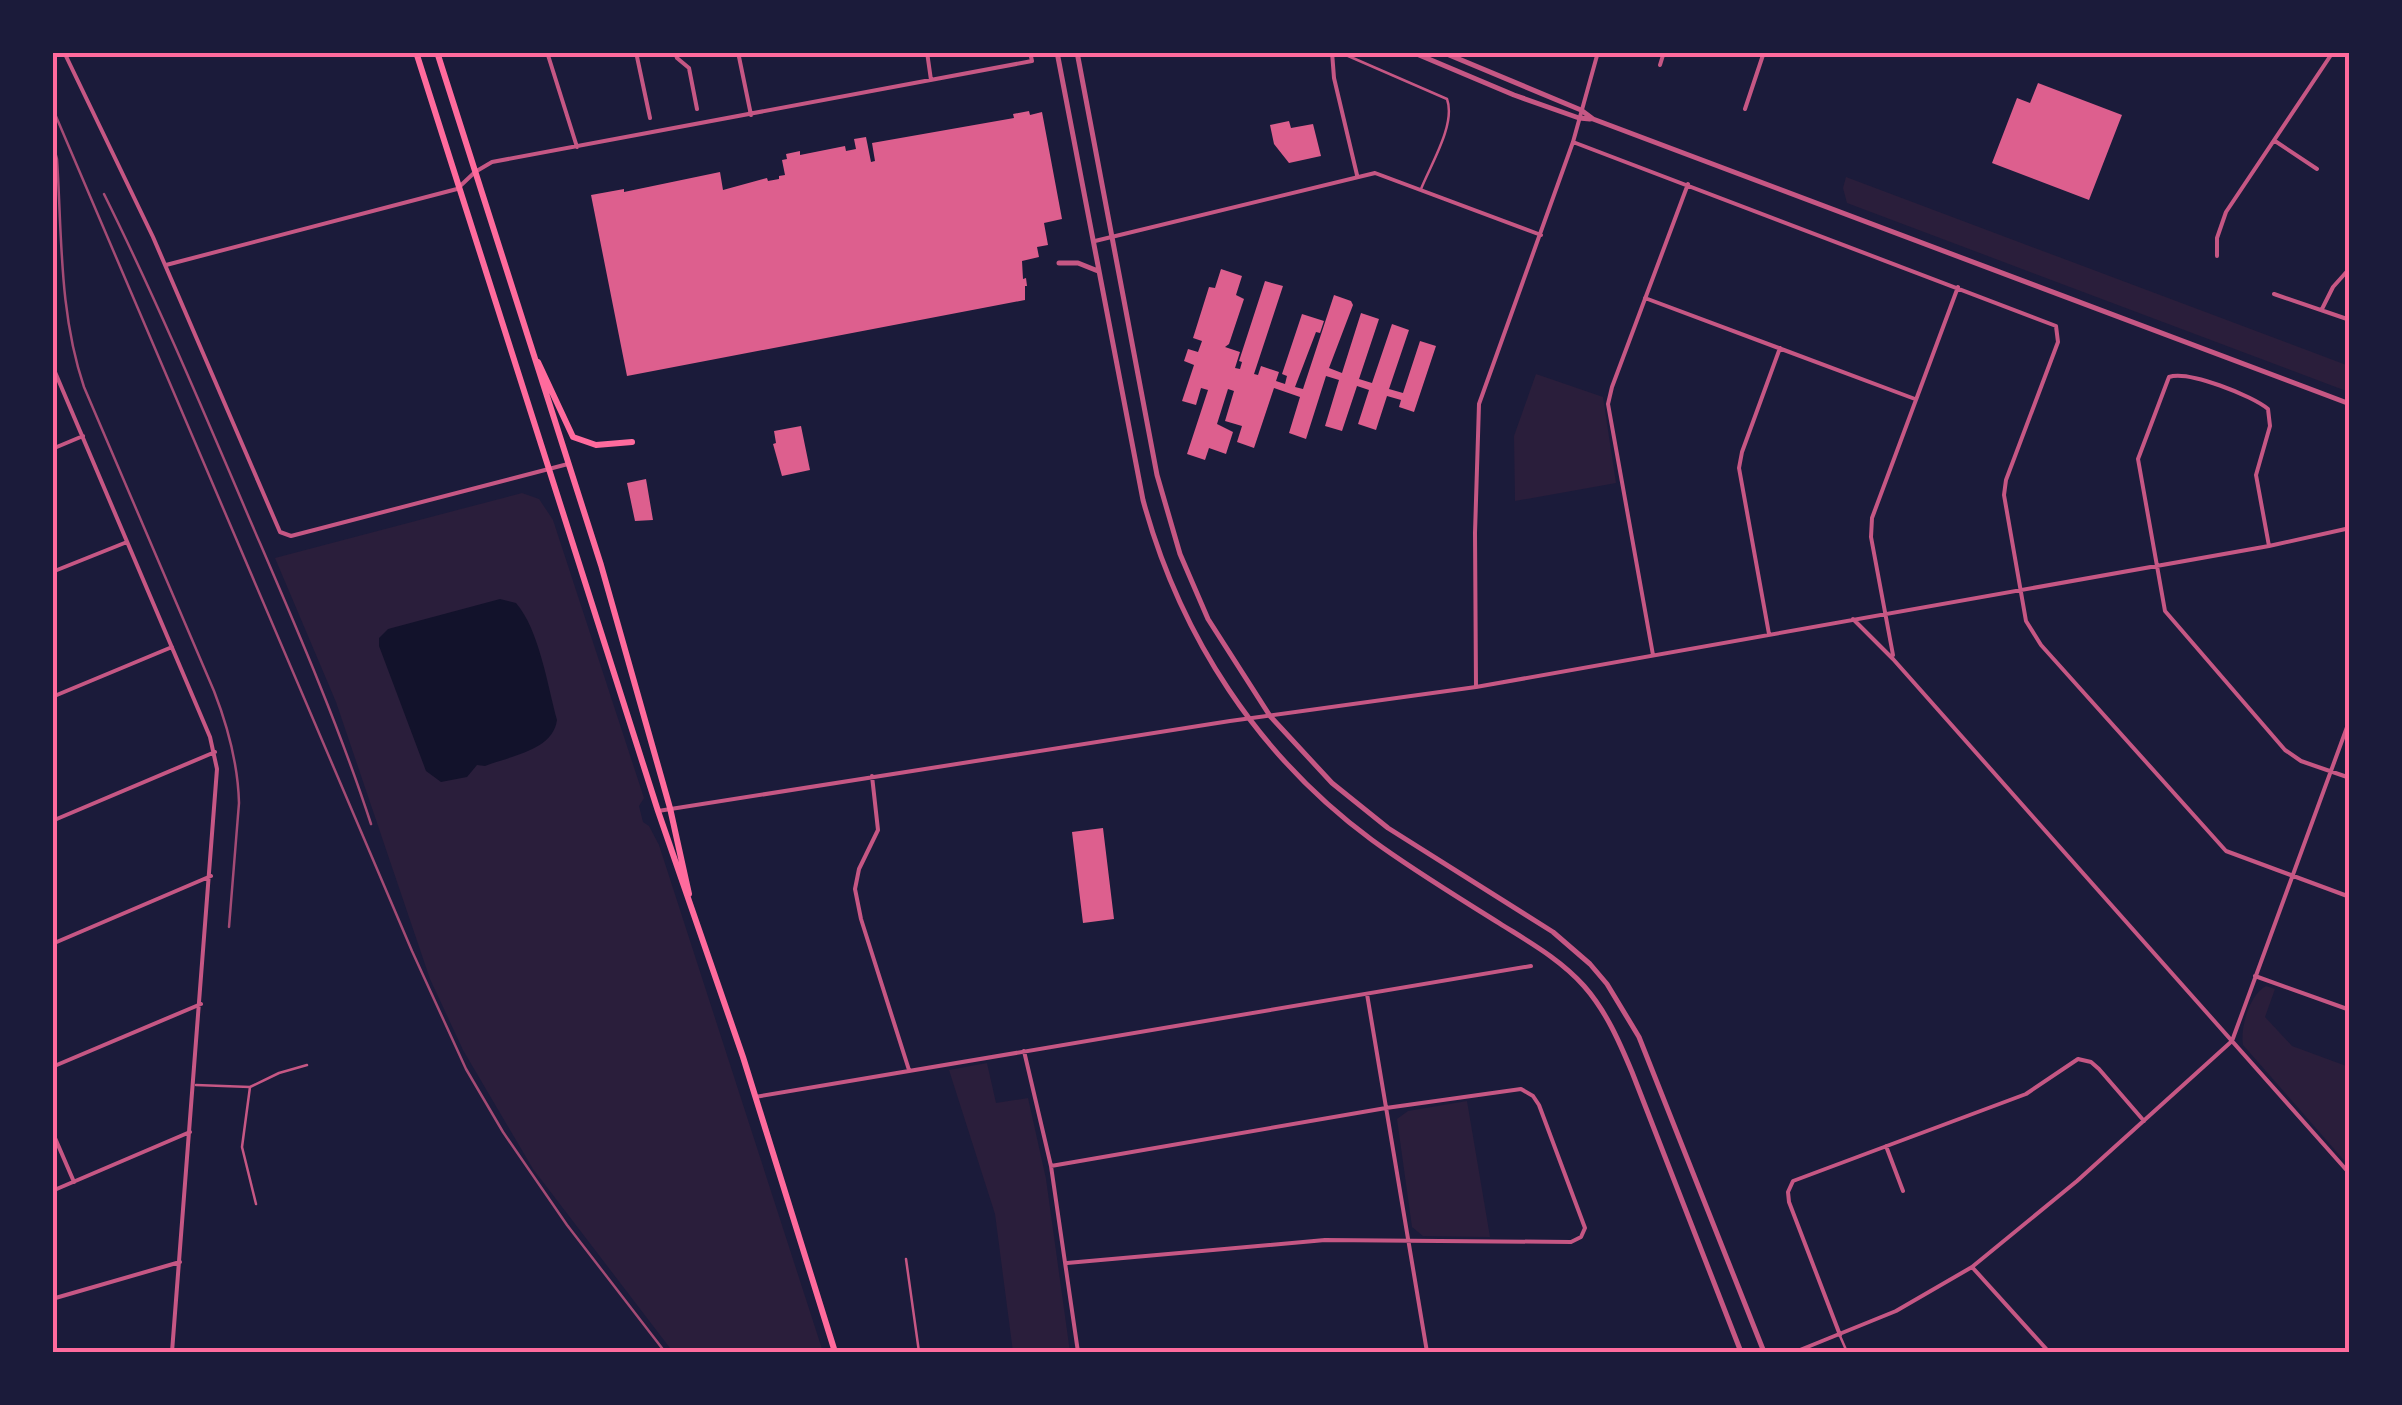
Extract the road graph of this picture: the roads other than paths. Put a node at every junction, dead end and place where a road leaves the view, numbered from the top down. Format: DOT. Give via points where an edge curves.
graph roads {
  1 [pos="64,52"];
  2 [pos="416,52"];
  3 [pos="436,52"];
  4 [pos="547,52"];
  5 [pos="633,52"];
  6 [pos="676,52"];
  7 [pos="738,52"];
  8 [pos="927,52"];
  9 [pos="1030,52"];
  10 [pos="1057,52"];
  11 [pos="1077,52"];
  12 [pos="1335,52"];
  13 [pos="1412,52"];
  14 [pos="1442,52"];
  15 [pos="1598,52"];
  16 [pos="1664,52"];
  17 [pos="1764,52"];
  18 [pos="2332,52"];
  19 [pos="622,54"];
  20 [pos="1660,65"];
  21 [pos="931,80"];
  22 [pos="1745,108"];
  23 [pos="697,109"];
  24 [pos="1582,110"];
  25 [pos="752,115"];
  26 [pos="650,118"];
  27 [pos="1579,118"];
  28 [pos="1593,119"];
  29 [pos="2274,141"];
  30 [pos="1573,142"];
  31 [pos="576,147"];
  32 [pos="2316,170"];
  33 [pos="475,172"];
  34 [pos="1357,176"];
  35 [pos="1688,184"];
  36 [pos="457,190"];
  37 [pos="1421,190"];
  38 [pos="1541,234"];
  39 [pos="1112,236"];
  40 [pos="1092,241"];
  41 [pos="2217,256"];
  42 [pos="1059,263"];
  43 [pos="166,265"];
  44 [pos="2350,268"];
  45 [pos="1098,271"];
  46 [pos="1958,287"];
  47 [pos="2274,294"];
  48 [pos="1645,298"];
  49 [pos="2321,310"];
  50 [pos="2350,320"];
  51 [pos="1780,348"];
  52 [pos="532,352"];
  53 [pos="52,365"];
  54 [pos="1915,399"];
  55 [pos="2350,404"];
  56 [pos="83,436"];
  57 [pos="632,442"];
  58 [pos="52,449"];
  59 [pos="568,464"];
  60 [pos="550,468"];
  61 [pos="2350,528"];
  62 [pos="127,542"];
  63 [pos="2269,546"];
  64 [pos="2156,566"];
  65 [pos="52,572"];
  66 [pos="2020,590"];
  67 [pos="1886,614"];
  68 [pos="1852,619"];
  69 [pos="1768,634"];
  70 [pos="172,647"];
  71 [pos="1652,655"];
  72 [pos="1893,658"];
  73 [pos="1476,687"];
  74 [pos="52,697"];
  75 [pos="1270,716"];
  76 [pos="1249,719"];
  77 [pos="2350,719"];
  78 [pos="214,752"];
  79 [pos="2330,771"];
  80 [pos="872,776"];
  81 [pos="2350,778"];
  82 [pos="670,808"];
  83 [pos="658,811"];
  84 [pos="52,821"];
  85 [pos="211,876"];
  86 [pos="2291,876"];
  87 [pos="2350,897"];
  88 [pos="690,901"];
  89 [pos="52,944"];
  90 [pos="1531,966"];
  91 [pos="2255,976"];
  92 [pos="1367,994"];
  93 [pos="201,1004"];
  94 [pos="2350,1010"];
  95 [pos="2232,1042"];
  96 [pos="1024,1051"];
  97 [pos="308,1065"];
  98 [pos="52,1067"];
  99 [pos="909,1070"];
  100 [pos="194,1085"];
  101 [pos="250,1086"];
  102 [pos="755,1096"];
  103 [pos="1386,1108"];
  104 [pos="2144,1121"];
  105 [pos="52,1131"];
  106 [pos="190,1132"];
  107 [pos="1886,1146"];
  108 [pos="1051,1166"];
  109 [pos="2350,1174"];
  110 [pos="74,1182"];
  111 [pos="52,1191"];
  112 [pos="1904,1191"];
  113 [pos="256,1204"];
  114 [pos="1409,1242"];
  115 [pos="906,1259"];
  116 [pos="180,1262"];
  117 [pos="1067,1263"];
  118 [pos="1972,1267"];
  119 [pos="52,1299"];
  120 [pos="1840,1336"];
  121 [pos="172,1352"];
  122 [pos="836,1352"];
  123 [pos="918,1352"];
  124 [pos="1078,1352"];
  125 [pos="1427,1352"];
  126 [pos="1741,1352"];
  127 [pos="1764,1352"];
  128 [pos="1795,1352"];
  129 [pos="1847,1352"];
  130 [pos="2049,1352"];
  1 -- 43 [label="street"];
  2 -- 36 [label="main road"];
  3 -- 33 [label="main road"];
  4 -- 31 [label="street"];
  5 -- 19 [label="street"];
  5 -- 26 [label="street"];
  6 -- 23 [label="street" via="688,68"];
  7 -- 25 [label="street"];
  8 -- 21 [label="street"];
  9 -- 21 [label="street" via="1032,62"];
  10 -- 40 [label="street"];
  11 -- 39 [label="street"];
  12 -- 34 [label="street" via="1334,78"];
  12 -- 37 [label="lane" via="1447,99 1447,123"];
  13 -- 27 [label="street"];
  14 -- 24 [label="street"];
  15 -- 24 [label="street"];
  16 -- 20 [label="street"];
  17 -- 22 [label="street"];
  18 -- 29 [label="street"];
  21 -- 25 [label="street"];
  24 -- 27 [label="street"];
  24 -- 28 [label="street"];
  25 -- 31 [label="street"];
  27 -- 28 [label="street"];
  27 -- 30 [label="street"];
  28 -- 55 [label="street"];
  29 -- 32 [label="street"];
  29 -- 41 [label="street" via="2226,212"];
  30 -- 35 [label="street"];
  30 -- 38 [label="street"];
  31 -- 33 [label="street" via="492,162"];
  33 -- 36 [label="street"];
  33 -- 52 [label="main road"];
  34 -- 37 [label="street" via="1376,174"];
  34 -- 39 [label="street"];
  35 -- 46 [label="street"];
  35 -- 48 [label="street"];
  36 -- 43 [label="street"];
  36 -- 60 [label="main road"];
  37 -- 38 [label="street"];
  38 -- 73 [label="street" via="1478,412"];
  39 -- 40 [label="street"];
  39 -- 75 [label="street" via="1157,475 1180,554 1208,620"];
  40 -- 45 [label="street"];
  42 -- 45 [label="street"];
  43 -- 60 [label="street" via="286,536"];
  44 -- 49 [label="street"];
  45 -- 76 [label="street" via="1153,536 1180,608"];
  46 -- 54 [label="street"];
  46 -- 66 [label="street" via="2050,321 2059,332 2005,488"];
  47 -- 49 [label="street"];
  48 -- 51 [label="street"];
  48 -- 71 [label="street" via="1608,404"];
  49 -- 50 [label="street"];
  51 -- 54 [label="street"];
  51 -- 69 [label="street" via="1740,460"];
  52 -- 57 [label="main road" via="573,436 596,445"];
  52 -- 59 [label="main road"];
  53 -- 56 [label="street"];
  54 -- 67 [label="street" via="1871,528"];
  56 -- 58 [label="street"];
  56 -- 62 [label="street"];
  59 -- 60 [label="street"];
  59 -- 82 [label="main road"];
  60 -- 83 [label="main road"];
  61 -- 63 [label="street"];
  62 -- 65 [label="street"];
  62 -- 70 [label="street"];
  63 -- 64 [label="street"];
  63 -- 64 [label="street" via="2256,475 2270,426 2268,409 2174,374 2138,459"];
  64 -- 66 [label="street"];
  64 -- 79 [label="street" via="2165,611 2178,629 2285,750"];
  66 -- 67 [label="street"];
  66 -- 86 [label="street" via="2032,635 2217,843"];
  67 -- 68 [label="street"];
  67 -- 72 [label="street"];
  68 -- 69 [label="street"];
  68 -- 72 [label="street"];
  69 -- 71 [label="street"];
  70 -- 74 [label="street"];
  70 -- 78 [label="street"];
  71 -- 73 [label="street"];
  72 -- 95 [label="street"];
  73 -- 75 [label="street"];
  75 -- 76 [label="street"];
  75 -- 127 [label="street" via="1362,809 1552,932 1607,984 1639,1037"];
  76 -- 80 [label="street"];
  76 -- 126 [label="street" via="1344,818 1532,942 1587,989 1632,1072"];
  77 -- 79 [label="street"];
  78 -- 84 [label="street"];
  78 -- 85 [label="street"];
  79 -- 81 [label="street"];
  79 -- 86 [label="street"];
  80 -- 82 [label="street"];
  80 -- 99 [label="street" via="878,830 856,889"];
  82 -- 83 [label="street"];
  82 -- 88 [label="main road"];
  83 -- 88 [label="main road"];
  85 -- 89 [label="street"];
  85 -- 93 [label="street"];
  86 -- 87 [label="street"];
  86 -- 91 [label="street"];
  88 -- 102 [label="main road"];
  90 -- 92 [label="street"];
  91 -- 94 [label="street"];
  91 -- 95 [label="street"];
  92 -- 96 [label="street"];
  92 -- 103 [label="street"];
  93 -- 98 [label="street"];
  93 -- 100 [label="street"];
  95 -- 104 [label="street"];
  95 -- 109 [label="street"];
  96 -- 99 [label="street"];
  96 -- 108 [label="street"];
  97 -- 101 [label="lane"];
  99 -- 102 [label="street"];
  100 -- 101 [label="lane"];
  100 -- 106 [label="street"];
  101 -- 113 [label="lane" via="242,1147"];
  102 -- 122 [label="main road"];
  103 -- 108 [label="street"];
  103 -- 114 [label="street"];
  103 -- 114 [label="street" via="1527,1091 1539,1106 1586,1228 1570,1242"];
  104 -- 107 [label="street" via="2100,1069 2078,1058 2026,1094"];
  104 -- 118 [label="street"];
  105 -- 110 [label="street"];
  106 -- 110 [label="street"];
  106 -- 116 [label="street"];
  107 -- 112 [label="street"];
  107 -- 120 [label="street" via="1801,1176 1788,1192"];
  108 -- 117 [label="street"];
  110 -- 111 [label="street"];
  114 -- 117 [label="street" via="1308,1240"];
  114 -- 125 [label="street"];
  115 -- 123 [label="lane"];
  116 -- 119 [label="street"];
  116 -- 121 [label="street"];
  117 -- 124 [label="street"];
  118 -- 120 [label="street"];
  118 -- 130 [label="street"];
  120 -- 128 [label="street"];
  120 -- 129 [label="lane"];
}
